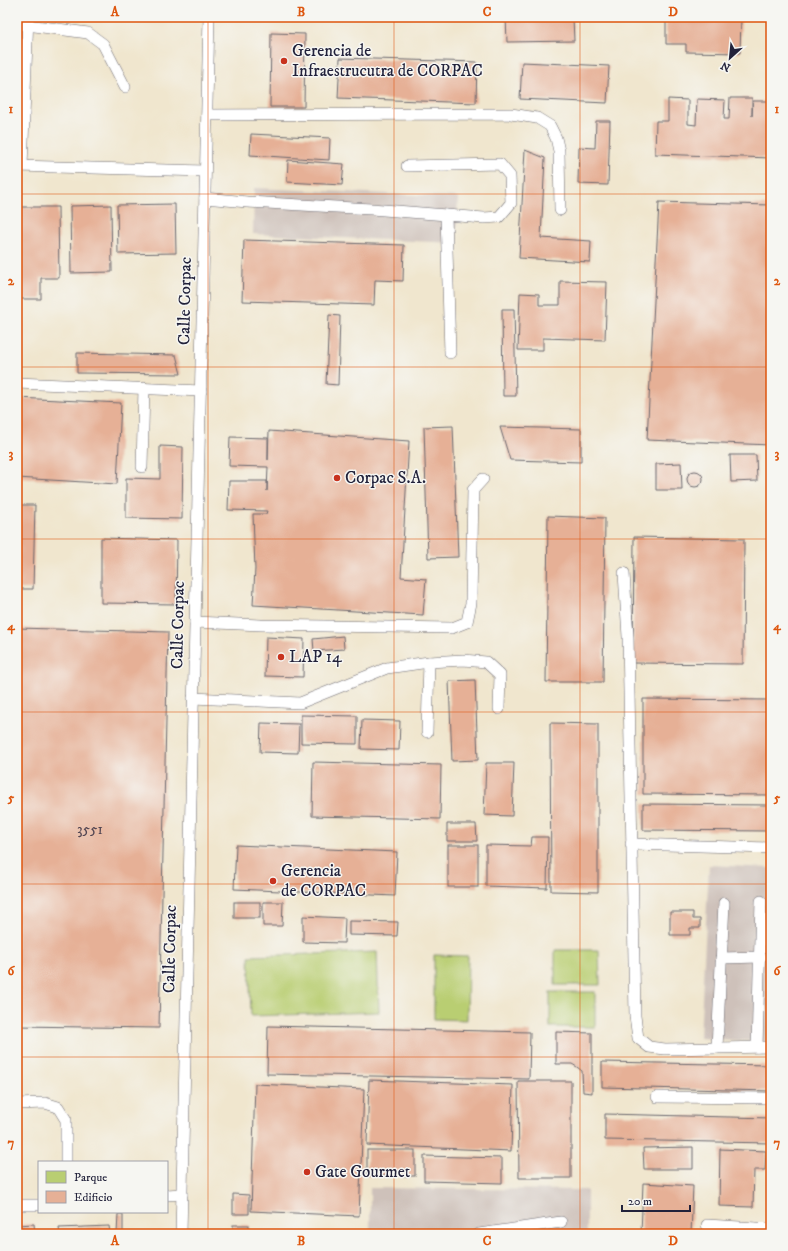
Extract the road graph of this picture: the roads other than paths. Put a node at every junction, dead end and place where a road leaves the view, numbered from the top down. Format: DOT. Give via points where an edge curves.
graph roads {
  1 [pos="208,17"];
  2 [pos="27,21"];
  3 [pos="125,87"];
  4 [pos="207,115"];
  5 [pos="19,166"];
  6 [pos="407,166"];
  7 [pos="205,171"];
  8 [pos="204,198"];
  9 [pos="560,210"];
  10 [pos="446,215"];
  11 [pos="450,353"];
  12 [pos="17,383"];
  13 [pos="144,388"];
  14 [pos="200,390"];
  15 [pos="142,467"];
  16 [pos="483,479"];
  17 [pos="624,572"];
  18 [pos="194,622"];
  19 [pos="429,662"];
  20 [pos="193,698"];
  21 [pos="499,709"];
  22 [pos="427,732"];
  23 [pos="632,844"];
  24 [pos="771,848"];
  25 [pos="762,901"];
  26 [pos="724,903"];
  27 [pos="760,957"];
  28 [pos="721,958"];
  29 [pos="757,1047"];
  30 [pos="771,1047"];
  31 [pos="717,1048"];
  32 [pos="657,1097"];
  33 [pos="771,1098"];
  34 [pos="17,1104"];
  35 [pos="66,1161"];
  36 [pos="182,1194"];
  37 [pos="168,1195"];
  38 [pos="17,1205"];
  39 [pos="38,1205"];
  40 [pos="561,1222"];
  41 [pos="707,1225"];
  42 [pos="771,1229"];
  43 [pos="180,1234"];
  44 [pos="479,1234"];
  1 -- 4 [label="lane, Calle Corpac"];
  2 -- 3 [label="lane" via="88,33 103,44"];
  2 -- 5 [label="lane"];
  4 -- 7 [label="lane, Calle Corpac"];
  4 -- 9 [label="lane" via="511,114 538,118 550,126 556,138"];
  5 -- 7 [label="lane"];
  6 -- 10 [label="lane" via="500,164 510,176 510,204 499,217"];
  7 -- 8 [label="lane, Calle Corpac"];
  8 -- 10 [label="lane"];
  8 -- 14 [label="lane, Calle Corpac"];
  10 -- 11 [label="lane"];
  12 -- 13 [label="lane"];
  13 -- 14 [label="lane"];
  13 -- 15 [label="lane"];
  14 -- 18 [label="lane, Calle Corpac"];
  16 -- 18 [label="lane" via="473,490 471,602 467,622 452,628"];
  17 -- 23 [label="lane" via="635,809"];
  18 -- 20 [label="lane, Calle Corpac"];
  19 -- 20 [label="lane" via="387,668 300,703"];
  19 -- 21 [label="lane" via="486,662 500,675"];
  19 -- 22 [label="lane"];
  20 -- 36 [label="lane, Calle Corpac"];
  23 -- 24 [label="lane"];
  23 -- 31 [label="lane" via="634,1016 638,1038 649,1047"];
  25 -- 27 [label="lane"];
  26 -- 28 [label="lane"];
  27 -- 28 [label="lane"];
  27 -- 29 [label="lane"];
  28 -- 31 [label="lane"];
  29 -- 30 [label="lane"];
  29 -- 31 [label="lane"];
  32 -- 33 [label="lane"];
  34 -- 35 [label="lane" via="45,1103 58,1107 66,1120"];
  36 -- 37 [label="lane"];
  36 -- 43 [label="lane, Calle Corpac"];
  38 -- 39 [label="lane"];
  40 -- 44 [label="lane"];
  41 -- 42 [label="lane"];
}
